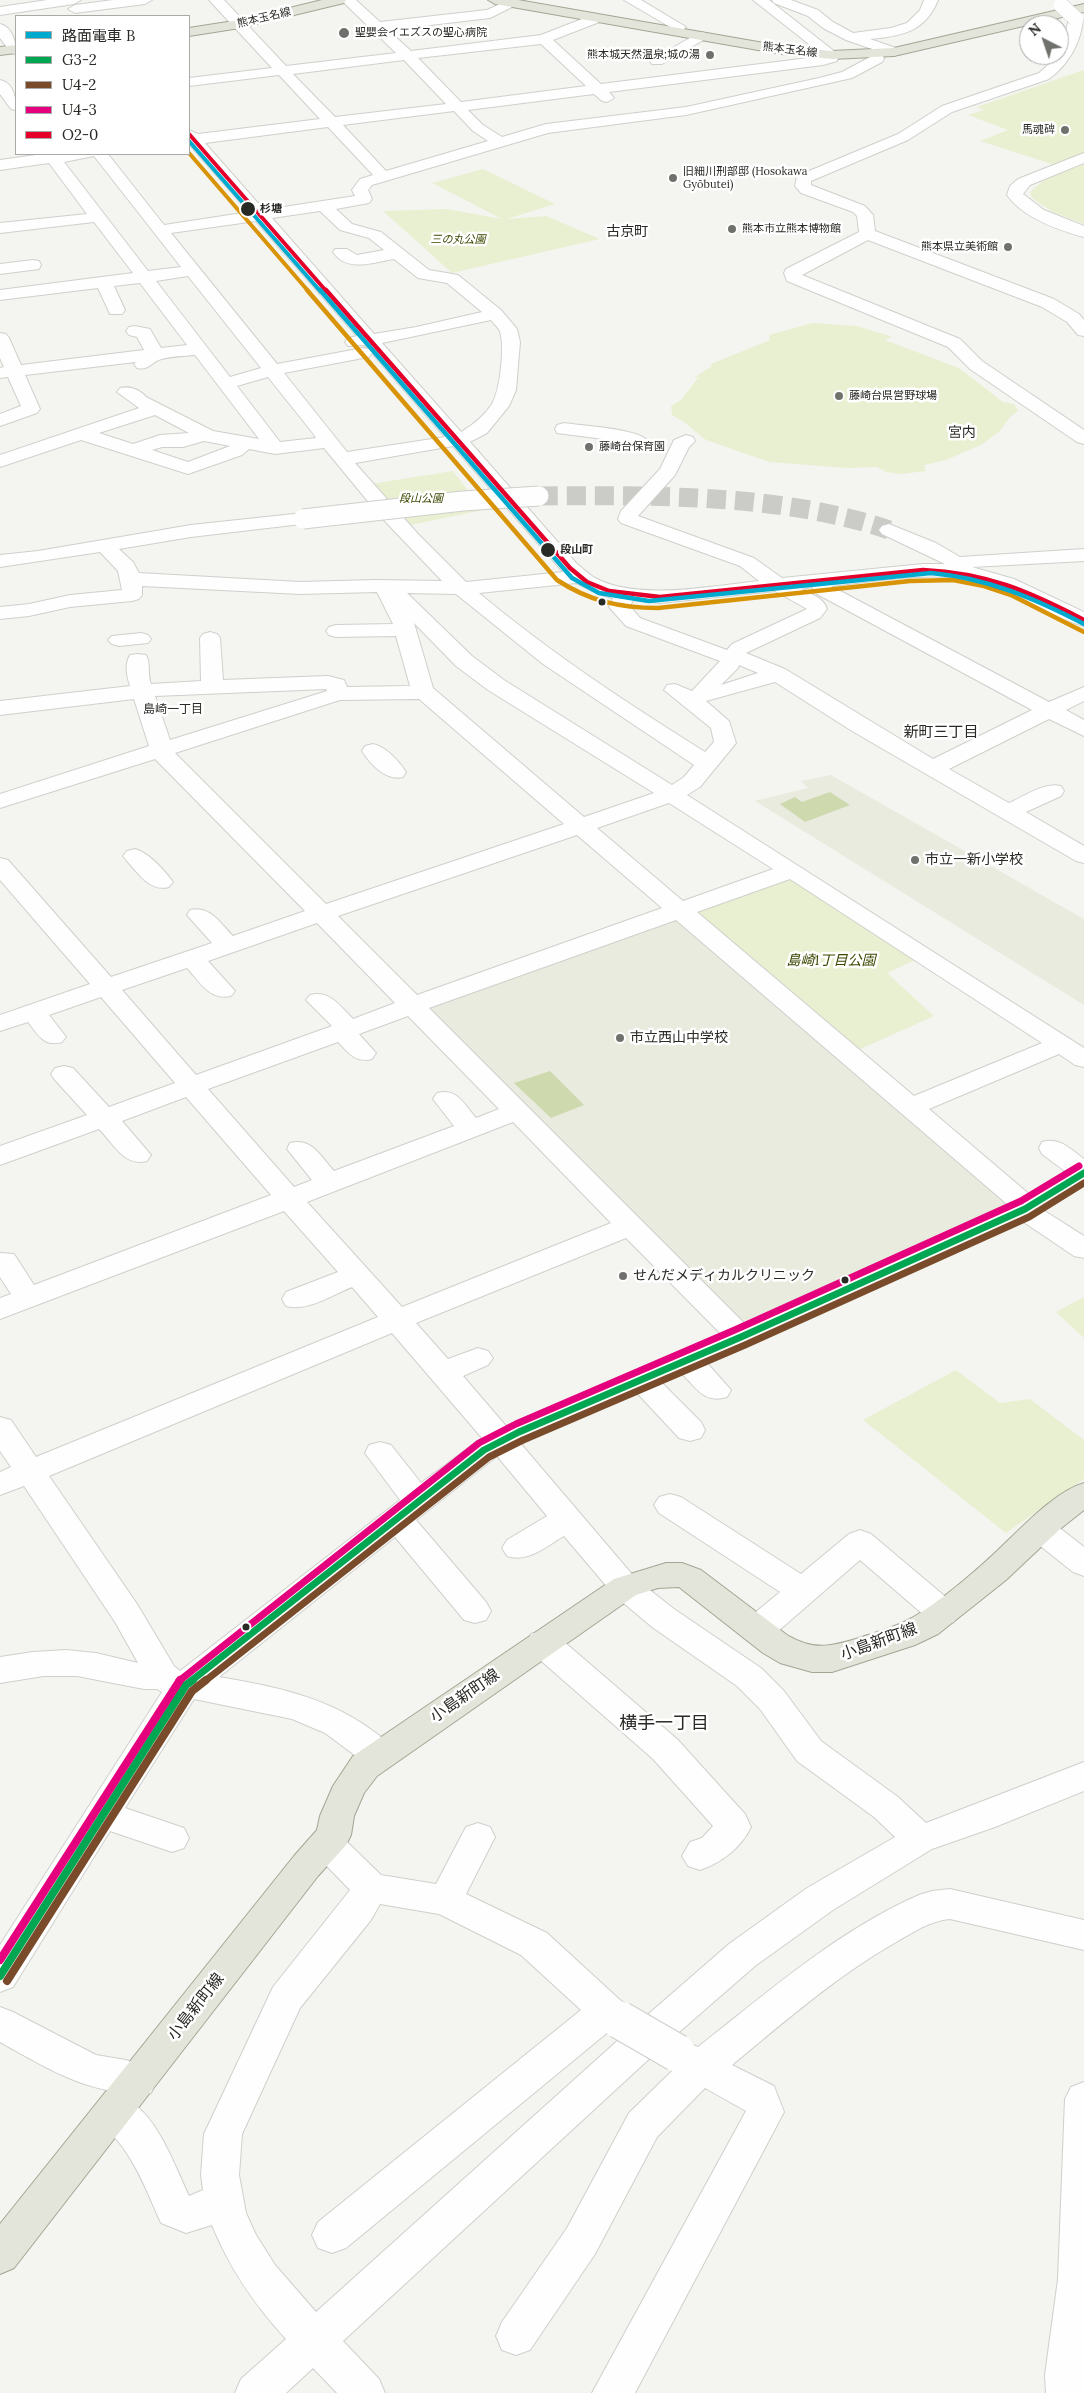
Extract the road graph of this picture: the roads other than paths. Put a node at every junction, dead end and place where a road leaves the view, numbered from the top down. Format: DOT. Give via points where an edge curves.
graph roads {
  1 [pos="146,0"];
  2 [pos="216,0"];
  3 [pos="339,0"];
  4 [pos="348,0"];
  5 [pos="496,0"];
  6 [pos="652,0"];
  7 [pos="760,0"];
  8 [pos="779,0"];
  9 [pos="932,0"];
  10 [pos="1057,1"];
  11 [pos="634,2"];
  12 [pos="512,3"];
  13 [pos="79,6"];
  14 [pos="0,11"];
  15 [pos="822,14"];
  16 [pos="1080,14"];
  17 [pos="597,18"];
  18 [pos="240,24"];
  19 [pos="377,27"];
  20 [pos="832,27"];
  21 [pos="0,28"];
  22 [pos="674,31"];
  23 [pos="190,32"];
  24 [pos="700,36"];
  25 [pos="851,36"];
  26 [pos="544,39"];
  27 [pos="1077,46"];
  28 [pos="15,48"];
  29 [pos="15,49"];
  30 [pos="0,51"];
  31 [pos="894,52"];
  32 [pos="876,54"];
  33 [pos="832,55"];
  34 [pos="408,56"];
  35 [pos="657,61"];
  36 [pos="283,71"];
  37 [pos="15,80"];
  38 [pos="190,82"];
  39 [pos="0,83"];
  40 [pos="597,90"];
  41 [pos="15,104"];
  42 [pos="15,105"];
  43 [pos="0,106"];
  44 [pos="458,106"];
  45 [pos="632,119"];
  46 [pos="331,123"];
  47 [pos="190,142"];
  48 [pos="500,143"];
  49 [pos="70,155"];
  50 [pos="101,155"];
  51 [pos="51,156"];
  52 [pos="1084,158"];
  53 [pos="0,164"];
  54 [pos="383,177"];
  55 [pos="324,206"];
  56 [pos="100,217"];
  57 [pos="253,217"];
  58 [pos="0,228"];
  59 [pos="161,230"];
  60 [pos="1084,232"];
  61 [pos="866,234"];
  62 [pos="341,252"];
  63 [pos="398,253"];
  64 [pos="33,265"];
  65 [pos="0,269"];
  66 [pos="192,271"];
  67 [pos="145,278"];
  68 [pos="104,282"];
  69 [pos="0,295"];
  70 [pos="116,310"];
  71 [pos="495,314"];
  72 [pos="136,331"];
  73 [pos="1084,331"];
  74 [pos="5,335"];
  75 [pos="361,345"];
  76 [pos="199,348"];
  77 [pos="155,354"];
  78 [pos="94,361"];
  79 [pos="272,370"];
  80 [pos="7,372"];
  81 [pos="226,384"];
  82 [pos="117,387"];
  83 [pos="150,387"];
  84 [pos="156,408"];
  85 [pos="0,420"];
  86 [pos="564,429"];
  87 [pos="71,432"];
  88 [pos="203,435"];
  89 [pos="1084,438"];
  90 [pos="686,441"];
  91 [pos="328,442"];
  92 [pos="449,442"];
  93 [pos="245,444"];
  94 [pos="275,448"];
  95 [pos="130,451"];
  96 [pos="341,459"];
  97 [pos="648,459"];
  98 [pos="0,461"];
  99 [pos="539,496"];
  100 [pos="889,530"];
  101 [pos="1084,536"];
  102 [pos="104,545"];
  103 [pos="1084,555"];
  104 [pos="1044,557"];
  105 [pos="0,561"];
  106 [pos="955,568"];
  107 [pos="916,575"];
  108 [pos="580,577"];
  109 [pos="132,579"];
  110 [pos="557,580"];
  111 [pos="984,586"];
  112 [pos="386,587"];
  113 [pos="462,588"];
  114 [pos="787,590"];
  115 [pos="829,593"];
  116 [pos="622,601"];
  117 [pos="0,613"];
  118 [pos="1084,620"];
  119 [pos="406,630"];
  120 [pos="336,631"];
  121 [pos="1084,632"];
  122 [pos="210,638"];
  123 [pos="141,639"];
  124 [pos="119,640"];
  125 [pos="734,656"];
  126 [pos="138,660"];
  127 [pos="777,674"];
  128 [pos="212,686"];
  129 [pos="675,690"];
  130 [pos="142,692"];
  131 [pos="424,692"];
  132 [pos="338,694"];
  133 [pos="1084,694"];
  134 [pos="698,699"];
  135 [pos="627,705"];
  136 [pos="0,708"];
  137 [pos="1050,711"];
  138 [pos="1084,729"];
  139 [pos="162,749"];
  140 [pos="373,751"];
  141 [pos="707,763"];
  142 [pos="933,768"];
  143 [pos="394,772"];
  144 [pos="1053,791"];
  145 [pos="671,795"];
  146 [pos="0,801"];
  147 [pos="1008,812"];
  148 [pos="581,825"];
  149 [pos="135,856"];
  150 [pos="1084,856"];
  151 [pos="0,865"];
  152 [pos="792,870"];
  153 [pos="161,882"];
  154 [pos="681,911"];
  155 [pos="321,914"];
  156 [pos="199,915"];
  157 [pos="228,946"];
  158 [pos="192,958"];
  159 [pos="107,986"];
  160 [pos="222,991"];
  161 [pos="319,1000"];
  162 [pos="411,1006"];
  163 [pos="32,1011"];
  164 [pos="0,1023"];
  165 [pos="346,1031"];
  166 [pos="53,1037"];
  167 [pos="1061,1044"];
  168 [pos="363,1053"];
  169 [pos="1084,1058"];
  170 [pos="64,1074"];
  171 [pos="191,1086"];
  172 [pos="446,1100"];
  173 [pos="911,1107"];
  174 [pos="518,1111"];
  175 [pos="104,1119"];
  176 [pos="471,1129"];
  177 [pos="1052,1148"];
  178 [pos="300,1149"];
  179 [pos="137,1155"];
  180 [pos="0,1156"];
  181 [pos="1084,1173"];
  182 [pos="329,1183"];
  183 [pos="289,1199"];
  184 [pos="1025,1209"];
  185 [pos="629,1226"];
  186 [pos="1084,1249"];
  187 [pos="4,1261"];
  188 [pos="356,1275"];
  189 [pos="28,1299"];
  190 [pos="296,1299"];
  191 [pos="0,1309"];
  192 [pos="397,1321"];
  193 [pos="741,1337"];
  194 [pos="478,1358"];
  195 [pos="686,1360"];
  196 [pos="443,1372"];
  197 [pos="641,1380"];
  198 [pos="716,1390"];
  199 [pos="0,1428"];
  200 [pos="690,1430"];
  201 [pos="500,1441"];
  202 [pos="380,1454"];
  203 [pos="30,1472"];
  204 [pos="0,1484"];
  205 [pos="1084,1494"];
  206 [pos="670,1505"];
  207 [pos="408,1510"];
  208 [pos="567,1519"];
  209 [pos="1040,1529"];
  210 [pos="518,1548"];
  211 [pos="1084,1564"];
  212 [pos="625,1587"];
  213 [pos="803,1591"];
  214 [pos="474,1610"];
  215 [pos="943,1612"];
  216 [pos="758,1630"];
  217 [pos="543,1642"];
  218 [pos="0,1670"];
  219 [pos="174,1680"];
  220 [pos="380,1755"];
  221 [pos="1084,1776"];
  222 [pos="103,1815"];
  223 [pos="478,1837"];
  224 [pos="172,1838"];
  225 [pos="920,1839"];
  226 [pos="327,1844"];
  227 [pos="700,1856"];
  228 [pos="371,1888"];
  229 [pos="445,1900"];
  230 [pos="1084,1935"];
  231 [pos="0,1976"];
  232 [pos="613,2016"];
  233 [pos="0,2023"];
  234 [pos="689,2061"];
  235 [pos="138,2082"];
  236 [pos="1084,2098"];
  237 [pos="114,2112"];
  238 [pos="223,2199"];
  239 [pos="332,2235"];
  240 [pos="0,2254"];
  241 [pos="516,2336"];
  242 [pos="315,2340"];
  243 [pos="256,2393"];
  244 [pos="364,2393"];
  245 [pos="613,2393"];
  246 [pos="1067,2393"];
  1 -- 13 [label="street"];
  2 -- 18 [label="street"];
  3 -- 18 [label="main road, 熊本玉名線"];
  4 -- 19 [label="street"];
  5 -- 12 [label="main road, 熊本玉名線"];
  6 -- 11 [label="street"];
  7 -- 33 [label="street"];
  8 -- 20 [label="street" via="813,13"];
  9 -- 25 [label="street" via="920,22 888,33"];
  10 -- 16 [label="street, bridge"];
  11 -- 22 [label="street" via="679,27"];
  12 -- 17 [label="main road, 熊本玉名線"];
  12 -- 19 [label="street" via="490,14"];
  13 -- 14 [label="street"];
  15 -- 20 [label="street"];
  16 -- 27 [label="street" via="1076,28"];
  16 -- 31 [label="main road, 熊本玉名線"];
  17 -- 22 [label="main road, 熊本玉名線"];
  17 -- 26 [label="street"];
  18 -- 23 [label="main road, 熊本玉名線"];
  18 -- 36 [label="street"];
  19 -- 34 [label="street"];
  20 -- 25 [label="street"];
  21 -- 28 [label="street"];
  22 -- 24 [label="main road, 熊本玉名線"];
  24 -- 33 [label="main road, 熊本玉名線"];
  24 -- 35 [label="street"];
  25 -- 31 [label="street"];
  26 -- 34 [label="street"];
  26 -- 40 [label="street"];
  27 -- 61 [label="street" via="1044,76 947,109 903,137 803,179 807,190 865,214"];
  29 -- 30 [label="main road"];
  31 -- 32 [label="main road, 熊本玉名線"];
  32 -- 33 [label="main road, 熊本玉名線"];
  32 -- 45 [label="street" via="873,62 847,75 721,104"];
  33 -- 40 [label="street" via="823,61"];
  34 -- 36 [label="street"];
  34 -- 44 [label="street"];
  36 -- 38 [label="street"];
  36 -- 46 [label="street"];
  37 -- 39 [label="street"];
  39 -- 41 [label="street"];
  40 -- 44 [label="street"];
  40 -- 45 [label="street"];
  42 -- 43 [label="street"];
  44 -- 46 [label="street"];
  44 -- 48 [label="street" via="478,128"];
  45 -- 48 [label="street" via="546,129"];
  46 -- 47 [label="street"];
  46 -- 54 [label="street"];
  47 -- 57 [label="street"];
  48 -- 54 [label="street"];
  49 -- 51 [label="street"];
  50 -- 59 [label="street"];
  51 -- 53 [label="street"];
  51 -- 56 [label="street"];
  52 -- 60 [label="street" via="1024,182 1016,189 1015,195 1028,208 1046,218"];
  54 -- 55 [label="street" via="362,186 360,190 364,199"];
  55 -- 57 [label="street"];
  55 -- 63 [label="street" via="346,227 375,235"];
  56 -- 58 [label="street"];
  56 -- 67 [label="street"];
  57 -- 59 [label="street"];
  57 -- 75 [label="street"];
  59 -- 66 [label="street"];
  61 -- 73 [label="street" via="1048,303 1073,318"];
  61 -- 89 [label="street" via="792,273 793,277 954,344 976,365"];
  62 -- 63 [label="street" via="354,260"];
  63 -- 71 [label="street" via="424,274 452,279"];
  64 -- 65 [label="street"];
  66 -- 67 [label="street"];
  66 -- 79 [label="street"];
  67 -- 68 [label="street"];
  67 -- 76 [label="street"];
  68 -- 69 [label="street"];
  68 -- 70 [label="street"];
  71 -- 75 [label="street"];
  71 -- 92 [label="street" via="508,329 511,342 507,390 500,406 480,429"];
  72 -- 77 [label="street" via="144,333"];
  74 -- 80 [label="street"];
  75 -- 79 [label="street"];
  75 -- 92 [label="street"];
  76 -- 77 [label="street"];
  76 -- 81 [label="street"];
  77 -- 78 [label="street" via="113,350"];
  77 -- 82 [label="street"];
  78 -- 80 [label="street"];
  78 -- 82 [label="street"];
  79 -- 81 [label="street"];
  79 -- 91 [label="street"];
  80 -- 85 [label="street" via="31,409"];
  81 -- 94 [label="street"];
  82 -- 83 [label="street"];
  82 -- 84 [label="street"];
  84 -- 87 [label="street"];
  84 -- 88 [label="street"];
  86 -- 97 [label="street" via="621,436"];
  87 -- 95 [label="street"];
  87 -- 98 [label="street"];
  88 -- 93 [label="street"];
  88 -- 95 [label="street" via="183,441 160,441"];
  90 -- 97 [label="street" via="681,444 668,471"];
  91 -- 94 [label="street"];
  91 -- 96 [label="street"];
  92 -- 96 [label="street"];
  92 -- 108 [label="street"];
  92 -- 110 [label="street"];
  93 -- 94 [label="street"];
  93 -- 95 [label="street" via="235,451 188,468"];
  96 -- 113 [label="street" via="401,528"];
  97 -- 114 [label="street" via="628,519 747,562"];
  99 -- 102 [label="street, bridge" via="462,501 191,531"];
  100 -- 106 [label="street"];
  101 -- 104 [label="street"];
  102 -- 105 [label="street"];
  102 -- 109 [label="street" via="130,569"];
  103 -- 104 [label="street"];
  104 -- 106 [label="street"];
  106 -- 107 [label="street"];
  106 -- 111 [label="street"];
  106 -- 118 [label="street" via="973,565"];
  107 -- 111 [label="street"];
  107 -- 115 [label="street"];
  107 -- 115 [label="street"];
  108 -- 110 [label="street"];
  108 -- 116 [label="street"];
  109 -- 112 [label="street" via="242,590"];
  109 -- 117 [label="street" via="132,595"];
  110 -- 113 [label="street"];
  110 -- 116 [label="street" via="586,598"];
  111 -- 121 [label="street" via="1011,595"];
  112 -- 113 [label="street"];
  112 -- 119 [label="street"];
  112 -- 145 [label="street" via="400,595 464,661 496,685"];
  113 -- 141 [label="street" via="523,639 621,709"];
  114 -- 115 [label="street" via="816,605"];
  114 -- 116 [label="street"];
  115 -- 125 [label="street" via="813,614 739,648"];
  115 -- 137 [label="street"];
  116 -- 125 [label="street" via="633,622 716,654"];
  119 -- 120 [label="street"];
  119 -- 131 [label="street"];
  122 -- 128 [label="street"];
  123 -- 124 [label="street"];
  125 -- 127 [label="street"];
  125 -- 134 [label="street"];
  126 -- 130 [label="street" via="137,675"];
  127 -- 134 [label="street"];
  127 -- 142 [label="street"];
  128 -- 130 [label="street"];
  128 -- 132 [label="street" via="328,682 336,685"];
  129 -- 134 [label="street"];
  130 -- 136 [label="street"];
  130 -- 139 [label="street"];
  131 -- 132 [label="street" via="370,702"];
  131 -- 148 [label="street"];
  132 -- 139 [label="street"];
  133 -- 137 [label="street"];
  134 -- 141 [label="street" via="721,726 725,743"];
  135 -- 141 [label="street" via="656,728 702,753"];
  137 -- 138 [label="street"];
  137 -- 142 [label="street"];
  139 -- 146 [label="street"];
  139 -- 155 [label="street" via="163,754"];
  140 -- 143 [label="street"];
  141 -- 145 [label="street" via="692,782"];
  142 -- 147 [label="street"];
  144 -- 147 [label="street"];
  145 -- 148 [label="street"];
  145 -- 152 [label="street"];
  147 -- 150 [label="street"];
  148 -- 154 [label="street"];
  148 -- 155 [label="street"];
  149 -- 153 [label="street"];
  151 -- 159 [label="street"];
  152 -- 154 [label="street"];
  152 -- 167 [label="street"];
  154 -- 162 [label="street"];
  154 -- 173 [label="street"];
  155 -- 157 [label="street"];
  155 -- 162 [label="street"];
  156 -- 157 [label="street"];
  157 -- 158 [label="street"];
  158 -- 159 [label="street"];
  158 -- 160 [label="street"];
  159 -- 163 [label="street"];
  159 -- 171 [label="street"];
  161 -- 165 [label="street"];
  162 -- 165 [label="street"];
  162 -- 174 [label="street"];
  163 -- 164 [label="street"];
  163 -- 166 [label="street"];
  165 -- 168 [label="street"];
  165 -- 171 [label="street"];
  167 -- 169 [label="street"];
  167 -- 173 [label="street"];
  170 -- 175 [label="street"];
  171 -- 175 [label="street"];
  171 -- 183 [label="street"];
  172 -- 176 [label="street"];
  173 -- 184 [label="street"];
  174 -- 176 [label="street"];
  174 -- 185 [label="street"];
  175 -- 179 [label="street"];
  175 -- 180 [label="street"];
  176 -- 182 [label="street"];
  177 -- 181 [label="street"];
  178 -- 182 [label="street"];
  181 -- 184 [label="street"];
  182 -- 183 [label="street"];
  183 -- 188 [label="street"];
  183 -- 189 [label="street"];
  184 -- 186 [label="street" via="1054,1232"];
  184 -- 193 [label="street"];
  185 -- 192 [label="street"];
  185 -- 193 [label="street"];
  187 -- 189 [label="street"];
  188 -- 190 [label="street"];
  188 -- 192 [label="street"];
  189 -- 191 [label="street"];
  192 -- 196 [label="street"];
  192 -- 203 [label="street"];
  193 -- 195 [label="street"];
  194 -- 196 [label="street"];
  195 -- 197 [label="street"];
  195 -- 198 [label="street"];
  196 -- 201 [label="street"];
  197 -- 200 [label="street"];
  197 -- 201 [label="street"];
  199 -- 203 [label="street"];
  201 -- 207 [label="street"];
  201 -- 208 [label="street"];
  202 -- 207 [label="street"];
  203 -- 204 [label="street"];
  203 -- 219 [label="street"];
  205 -- 209 [label="main road, 小島新町線"];
  206 -- 213 [label="street"];
  207 -- 214 [label="street"];
  207 -- 219 [label="street"];
  208 -- 210 [label="street"];
  208 -- 212 [label="street"];
  209 -- 211 [label="street"];
  209 -- 215 [label="main road, 小島新町線" via="995,1572"];
  212 -- 216 [label="main road, 小島新町線" via="670,1573 681,1574"];
  212 -- 217 [label="main road, 小島新町線"];
  212 -- 225 [label="street" via="663,1618 749,1677 772,1700 809,1751 886,1807"];
  213 -- 215 [label="street" via="860,1542"];
  213 -- 216 [label="street"];
  215 -- 216 [label="main road, 小島新町線" via="927,1625 903,1636 832,1660 792,1654"];
  217 -- 220 [label="main road, 小島新町線"];
  217 -- 227 [label="street" via="665,1749 733,1824 734,1828 714,1848"];
  218 -- 219 [label="street" via="58,1662 88,1664"];
  219 -- 220 [label="street" via="280,1703 328,1718"];
  219 -- 222 [label="street" via="176,1698"];
  220 -- 226 [label="main road, 小島新町線" via="365,1766 350,1786 337,1816 334,1835"];
  221 -- 225 [label="street"];
  222 -- 224 [label="street"];
  222 -- 231 [label="street"];
  223 -- 229 [label="street"];
  225 -- 242 [label="street" via="820,1899 742,1955"];
  226 -- 228 [label="street"];
  226 -- 235 [label="main road, 小島新町線" via="306,1866"];
  228 -- 229 [label="street"];
  228 -- 238 [label="street" via="358,1909 286,1998 223,2134 220,2153"];
  229 -- 232 [label="street" via="534,1944"];
  230 -- 234 [label="street" via="950,1904 932,1906 861,1944"];
  232 -- 234 [label="street, bridge"];
  232 -- 239 [label="street"];
  233 -- 235 [label="street" via="89,2070 126,2076"];
  234 -- 241 [label="street" via="643,2125 581,2240"];
  234 -- 245 [label="street" via="761,2098 765,2112"];
  235 -- 237 [label="main road, 小島新町線"];
  236 -- 246 [label="street" via="1078,2279 1066,2375"];
  237 -- 238 [label="street" via="121,2114 145,2147 180,2215 187,2216"];
  237 -- 240 [label="main road, 小島新町線"];
  238 -- 242 [label="street" via="233,2236 252,2268 288,2314"];
  242 -- 243 [label="street"];
  242 -- 244 [label="street"];
}
